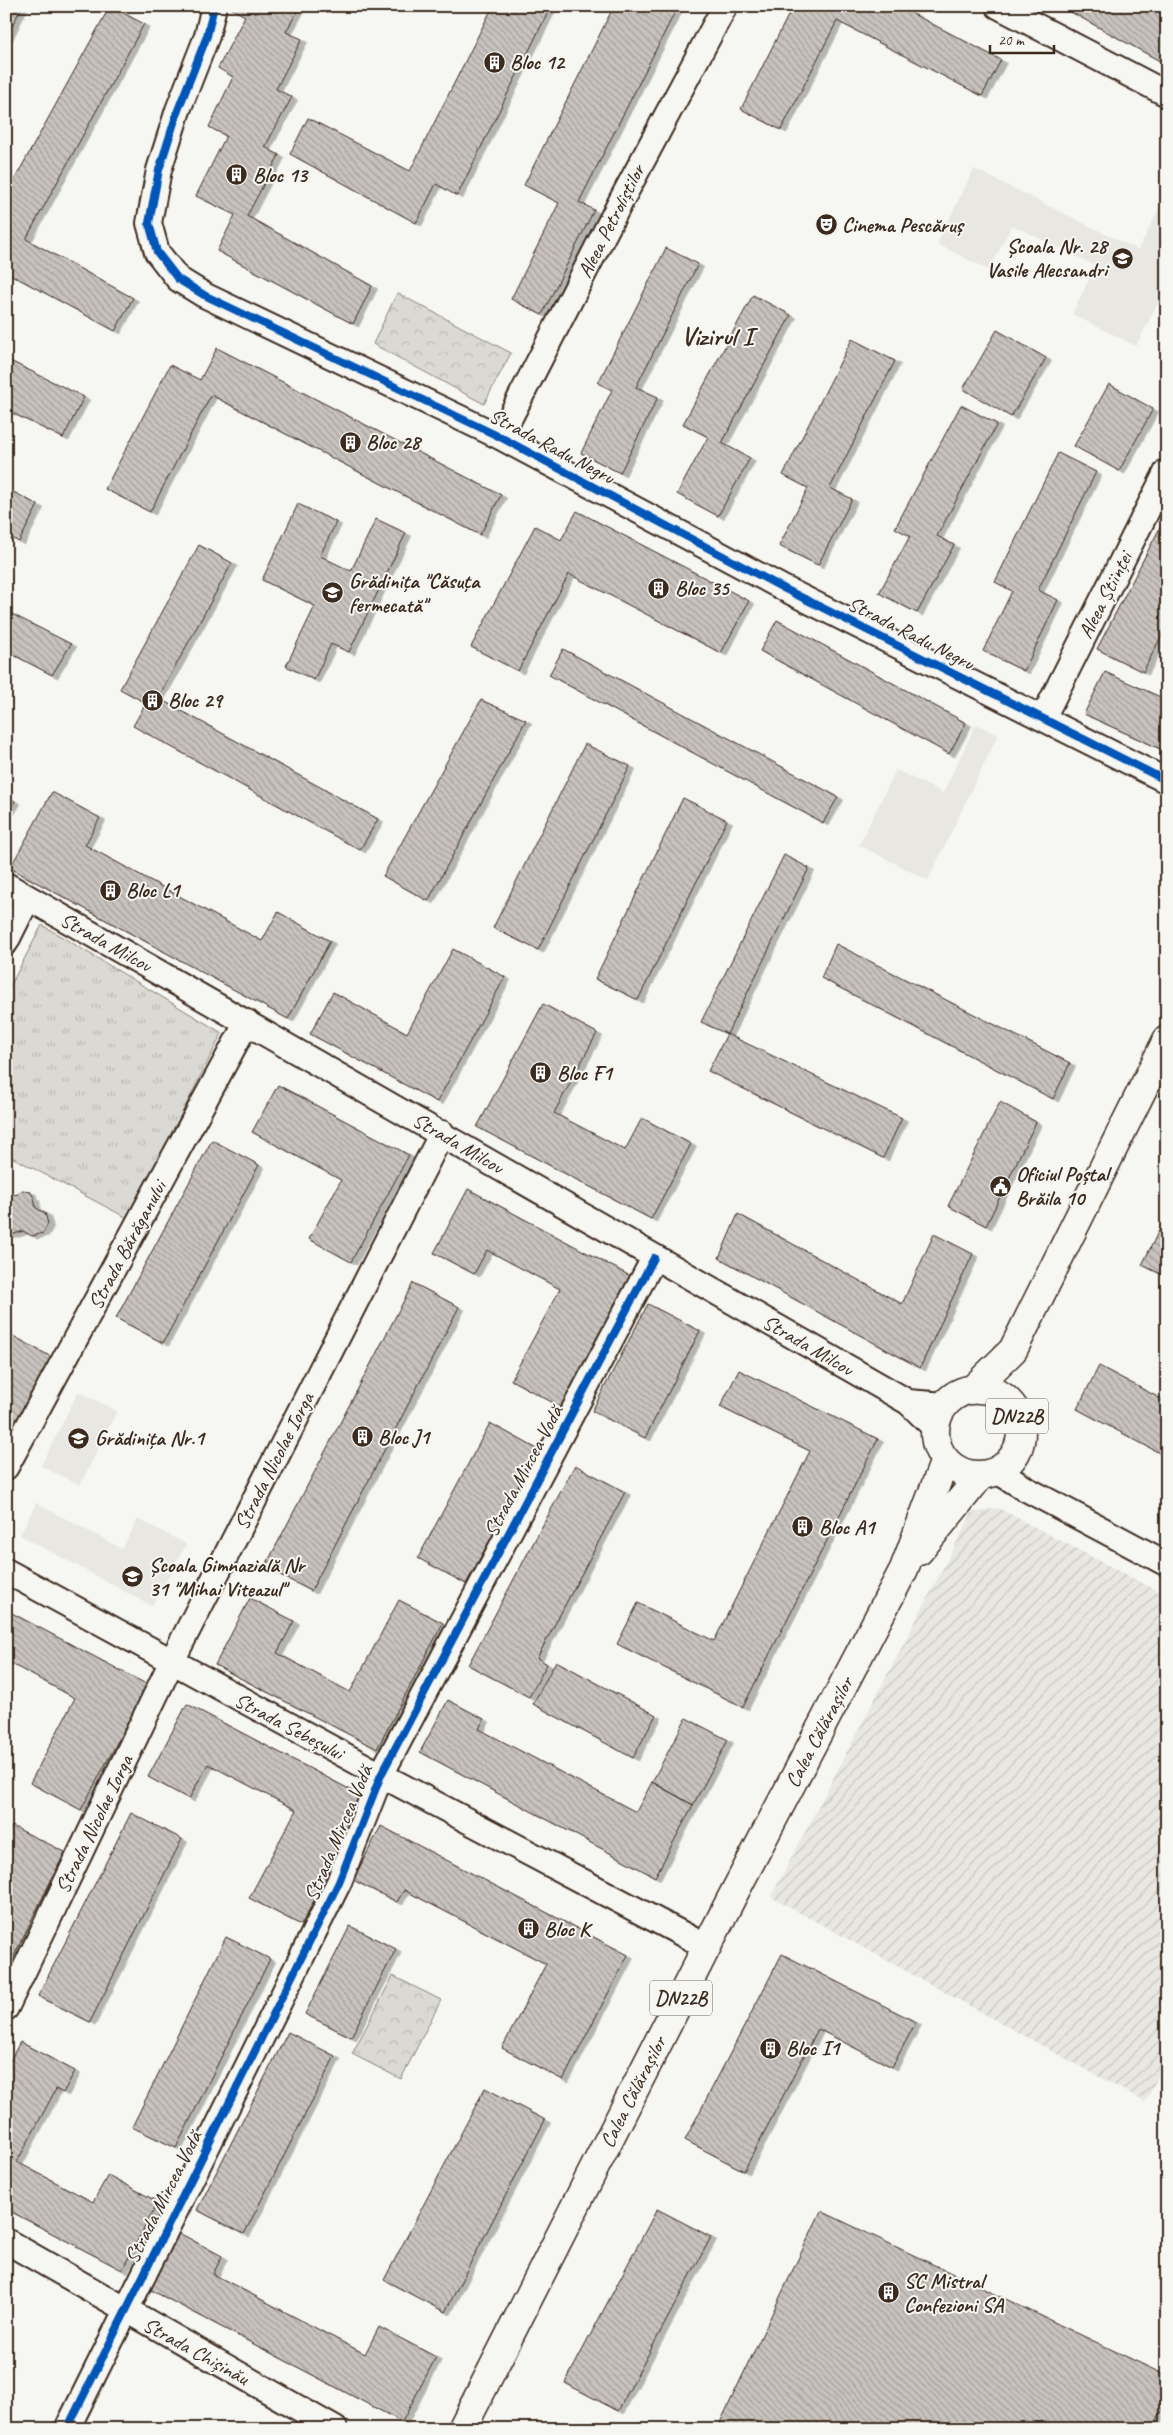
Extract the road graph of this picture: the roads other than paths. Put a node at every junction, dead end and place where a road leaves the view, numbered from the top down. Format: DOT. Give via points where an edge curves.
graph roads {
  1 [pos="214,6"];
  2 [pos="725,6"];
  3 [pos="998,6"];
  4 [pos="1167,94"];
  5 [pos="500,437"];
  6 [pos="1167,471"];
  7 [pos="1043,718"];
  8 [pos="1167,781"];
  9 [pos="6,885"];
  10 [pos="28,898"];
  11 [pos="6,942"];
  12 [pos="247,1022"];
  13 [pos="1167,1040"];
  14 [pos="442,1133"];
  15 [pos="654,1258"];
  16 [pos="1013,1350"];
  17 [pos="972,1390"];
  18 [pos="1015,1409"];
  19 [pos="940,1417"];
  20 [pos="945,1460"];
  21 [pos="6,1467"];
  22 [pos="989,1473"];
  23 [pos="1167,1564"];
  24 [pos="904,1569"];
  25 [pos="6,1571"];
  26 [pos="171,1662"];
  27 [pos="381,1776"];
  28 [pos="707,1947"];
  29 [pos="6,2008"];
  30 [pos="6,2241"];
  31 [pos="125,2310"];
  32 [pos="67,2429"];
  33 [pos="336,2429"];
  34 [pos="462,2429"];
  1 -- 5 [label="street, Strada Radu Negru" via="207,36 159,170 149,223 157,252 178,279 204,294"];
  2 -- 5 [label="street, Aleea Petroliștilor"];
  3 -- 4 [label="street"];
  5 -- 7 [label="street, Strada Radu Negru" via="785,589"];
  6 -- 7 [label="street, Aleea Științei"];
  7 -- 8 [label="street, Strada Radu Negru"];
  9 -- 10 [label="street, Strada Milcov"];
  10 -- 11 [label="street"];
  10 -- 12 [label="street, Strada Milcov"];
  12 -- 14 [label="street, Strada Milcov"];
  12 -- 21 [label="street, Strada Bărăganului"];
  13 -- 16 [label="main road, DN22B"];
  14 -- 15 [label="street, Strada Milcov"];
  14 -- 26 [label="street, Strada Nicolae Iorga"];
  15 -- 19 [label="street, Strada Milcov"];
  15 -- 27 [label="street, Strada Mircea Vodă"];
  16 -- 17 [label="main road, DN22B"];
  16 -- 18 [label="main road, DN22B"];
  17 -- 18 [label="main road, DN22B" via="996,1393"];
  17 -- 19 [label="main road, DN22B" via="948,1400"];
  18 -- 22 [label="main road, DN22B" via="1021,1432 1019,1444 1007,1464"];
  19 -- 20 [label="main road" via="939,1448"];
  20 -- 22 [label="main road" via="968,1473"];
  20 -- 24 [label="main road, Calea Călărașilor / DN22B"];
  22 -- 23 [label="street" via="1026,1489"];
  22 -- 24 [label="main road, Calea Călărașilor / DN22B"];
  24 -- 28 [label="main road, Calea Călărașilor / DN22B"];
  25 -- 26 [label="street, Strada Sebeșului"];
  26 -- 27 [label="street, Strada Sebeșului"];
  26 -- 29 [label="street, Strada Nicolae Iorga"];
  27 -- 28 [label="street, Strada Sebeșului"];
  27 -- 31 [label="street, Strada Mircea Vodă" via="339,1882"];
  28 -- 34 [label="main road, Calea Călărașilor / DN22B"];
  30 -- 31 [label="street, Strada Chișinău"];
  31 -- 32 [label="street, Strada Mircea Vodă"];
  31 -- 33 [label="street, Strada Chișinău"];
}
